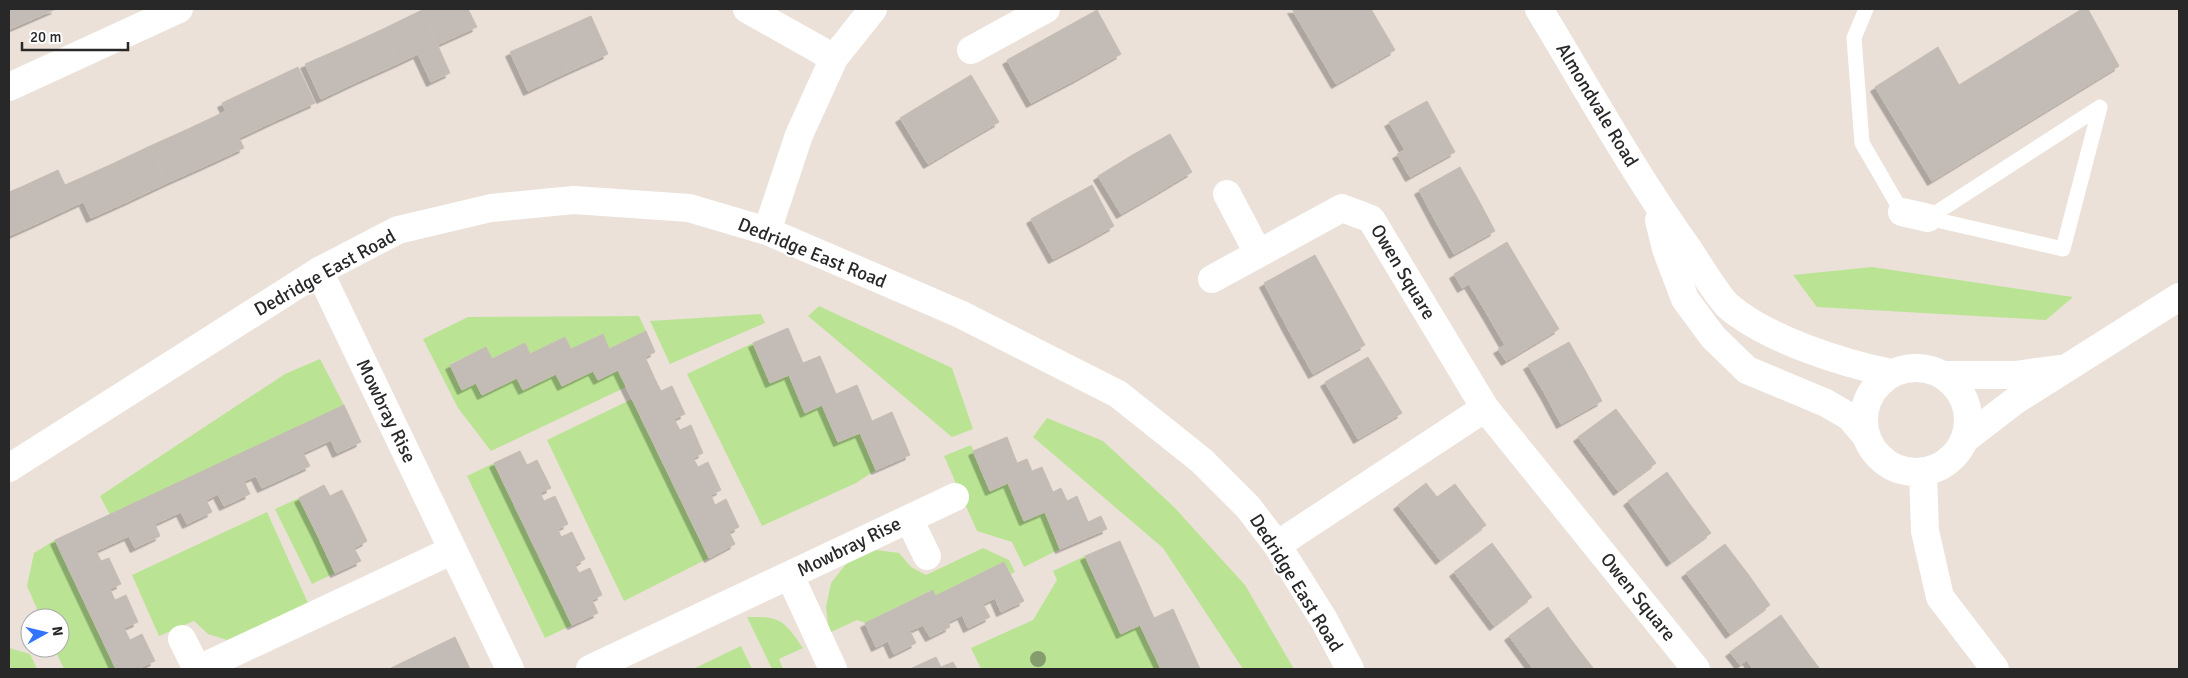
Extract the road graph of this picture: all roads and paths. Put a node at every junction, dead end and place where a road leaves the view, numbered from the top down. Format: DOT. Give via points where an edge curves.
graph roads {
  1 [pos="179,9"];
  2 [pos="748,9"];
  3 [pos="873,9"];
  4 [pos="1046,9"];
  5 [pos="1539,9"];
  6 [pos="1866,9"];
  7 [pos="971,50"];
  8 [pos="834,58"];
  9 [pos="9,87"];
  10 [pos="1226,194"];
  11 [pos="1654,201"];
  12 [pos="1902,212"];
  13 [pos="1928,218"];
  14 [pos="767,231"];
  15 [pos="1258,253"];
  16 [pos="1219,268"];
  17 [pos="319,271"];
  18 [pos="2179,297"];
  19 [pos="2065,368"];
  20 [pos="1891,373"];
  21 [pos="1943,375"];
  22 [pos="1485,408"];
  23 [pos="1866,436"];
  24 [pos="1964,440"];
  25 [pos="9,468"];
  26 [pos="1924,472"];
  27 [pos="955,497"];
  28 [pos="909,519"];
  29 [pos="1277,545"];
  30 [pos="453,550"];
  31 [pos="927,556"];
  32 [pos="790,576"];
  33 [pos="182,638"];
  34 [pos="198,669"];
  35 [pos="510,669"];
  36 [pos="590,669"];
  37 [pos="833,669"];
  38 [pos="1350,669"];
  39 [pos="1696,669"];
  40 [pos="1995,669"];
  1 -- 9 [label="street"];
  2 -- 8 [label="street"];
  3 -- 8 [label="street"];
  4 -- 7 [label="street"];
  5 -- 11 [label="street, Almondvale Road"];
  6 -- 12 [label="lane" via="1854,38 1862,143"];
  8 -- 14 [label="street" via="799,135"];
  10 -- 15 [label="street"];
  11 -- 20 [label="street, Almondvale Road" via="1727,305 1759,327 1810,349"];
  11 -- 23 [label="street, Almondvale Road" via="1666,249 1685,299 1713,337 1747,370 1826,402 1850,417"];
  12 -- 13 [label="street"];
  13 -- 13 [label="lane" via="2063,249 2100,107 1961,197"];
  14 -- 17 [label="street, Dedridge East Road" via="689,208 574,200 491,208 398,230"];
  14 -- 29 [label="street, Dedridge East Road" via="960,314 1118,394 1202,461 1248,507"];
  15 -- 16 [label="street, Owen Square"];
  15 -- 22 [label="street, Owen Square" via="1342,208 1371,219"];
  17 -- 25 [label="street, Dedridge East Road"];
  17 -- 30 [label="street, Mowbray Rise"];
  18 -- 19 [label="street"];
  19 -- 21 [label="street" via="2015,374"];
  19 -- 24 [label="street"];
  20 -- 21 [label="street" via="1927,368"];
  20 -- 23 [label="street" via="1877,385 1868,400 1864,418"];
  21 -- 24 [label="street" via="1958,389 1967,405 1968,423"];
  22 -- 29 [label="street"];
  22 -- 39 [label="street, Owen Square"];
  23 -- 26 [label="street" via="1875,452 1888,464 1905,471"];
  24 -- 26 [label="street" via="1954,456 1940,467"];
  26 -- 40 [label="street" via="1925,531 1940,597"];
  27 -- 28 [label="street, Mowbray Rise"];
  28 -- 31 [label="street, Mowbray Rise"];
  28 -- 32 [label="street, Mowbray Rise"];
  29 -- 38 [label="street, Dedridge East Road"];
  30 -- 34 [label="street"];
  30 -- 35 [label="street, Mowbray Rise"];
  32 -- 36 [label="street, Mowbray Rise"];
  32 -- 37 [label="street, Mowbray Rise"];
  33 -- 34 [label="street"];
}
